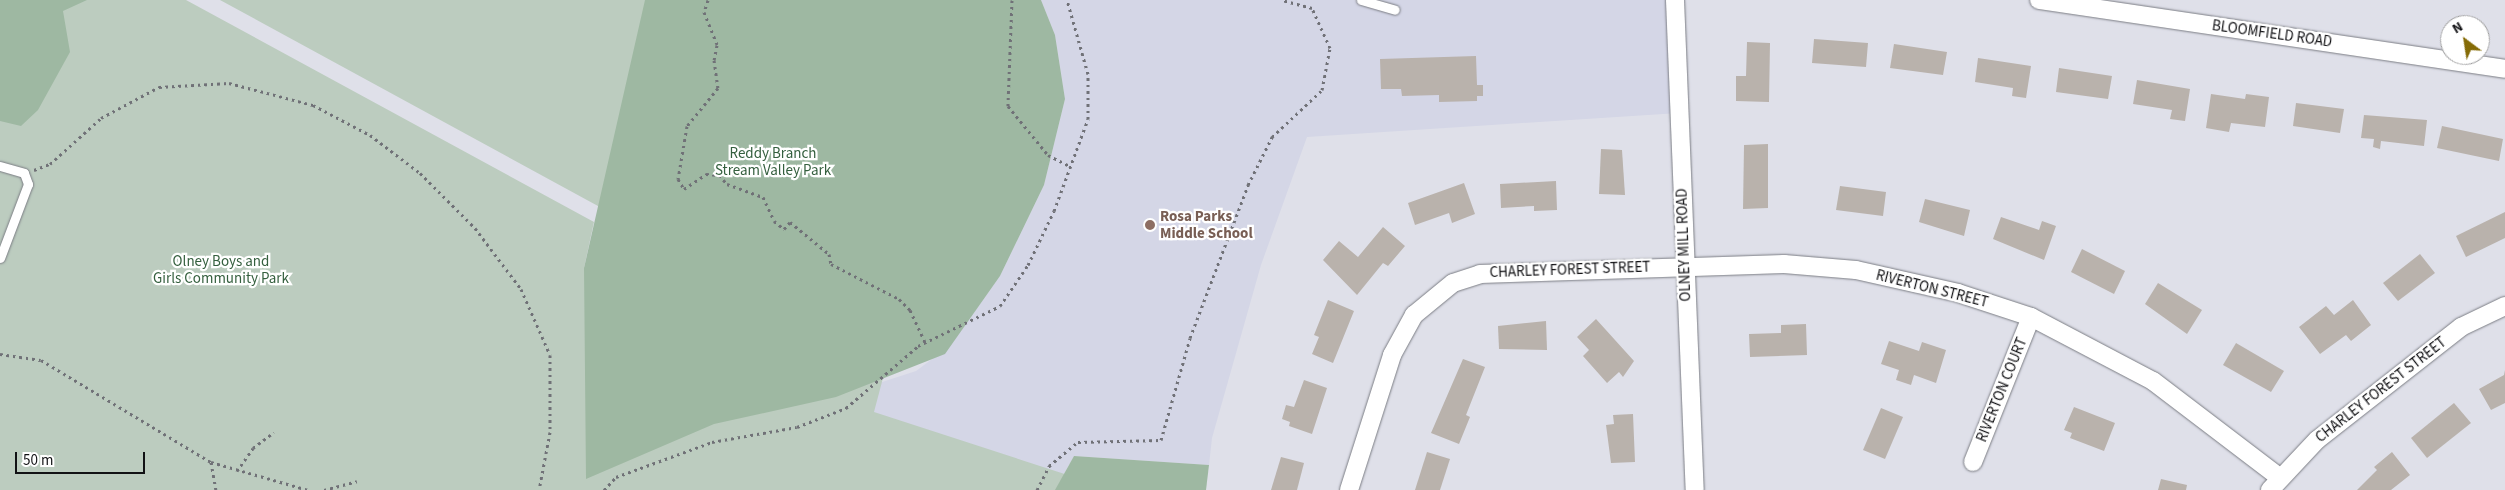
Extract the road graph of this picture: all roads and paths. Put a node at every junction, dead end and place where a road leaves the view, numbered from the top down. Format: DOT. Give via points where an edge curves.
graph roads {
  1 [pos="708,0"];
  2 [pos="1012,0"];
  3 [pos="1067,0"];
  4 [pos="1283,0"];
  5 [pos="1361,0"];
  6 [pos="1675,0"];
  7 [pos="2039,0"];
  8 [pos="1395,10"];
  9 [pos="2505,68"];
  10 [pos="0,166"];
  11 [pos="1070,166"];
  12 [pos="24,173"];
  13 [pos="0,258"];
  14 [pos="1685,265"];
  15 [pos="2505,306"];
  16 [pos="2031,317"];
  17 [pos="925,342"];
  18 [pos="0,354"];
  19 [pos="274,432"];
  20 [pos="211,462"];
  21 [pos="1973,462"];
  22 [pos="236,471"];
  23 [pos="357,482"];
  24 [pos="2274,484"];
  25 [pos="216,490"];
  26 [pos="308,490"];
  27 [pos="324,490"];
  28 [pos="539,490"];
  29 [pos="604,490"];
  30 [pos="1037,490"];
  31 [pos="1349,490"];
  32 [pos="1695,490"];
  1 -- 17 [label="path" via="704,12 717,45 714,60 718,88 687,126 678,179 684,189 706,174 719,175 727,184 763,197 774,220 784,229 790,222 829,254 831,264 899,299 910,310"];
  2 -- 11 [label="path" via="1008,106 1048,155"];
  3 -- 11 [label="path" via="1088,74 1088,119"];
  4 -- 30 [label="path" via="1312,8 1330,48 1322,90 1272,137 1248,185 1190,338 1161,440 1078,442 1049,466"];
  5 -- 8 [label="lane"];
  6 -- 14 [label="street, OLNEY MILL ROAD"];
  7 -- 9 [label="street, BLOOMFIELD ROAD"];
  10 -- 12 [label="lane"];
  11 -- 17 [label="path" via="1028,265 1000,306"];
  12 -- 13 [label="lane" via="28,184 24,200"];
  12 -- 28 [label="path" via="50,164 101,118 158,87 229,83 313,105 370,135 420,173 475,228 521,289 550,355 550,432"];
  14 -- 16 [label="street, RIVERTON STREET" via="1784,264 1856,270 1958,293"];
  14 -- 31 [label="street, CHARLEY FOREST STREET" via="1480,274 1453,283 1414,315 1392,355"];
  14 -- 32 [label="street, OLNEY MILL ROAD"];
  15 -- 24 [label="street, CHARLEY FOREST STREET" via="2461,327 2317,440"];
  16 -- 21 [label="street, RIVERTON COURT"];
  16 -- 24 [label="street, RIVERTON STREET" via="2153,380"];
  17 -- 29 [label="path" via="846,408 797,427 712,442 616,477"];
  18 -- 20 [label="path" via="41,360"];
  19 -- 22 [label="path" via="253,448"];
  20 -- 22 [label="path"];
  20 -- 25 [label="path"];
  22 -- 26 [label="path"];
  23 -- 27 [label="path"];
}
